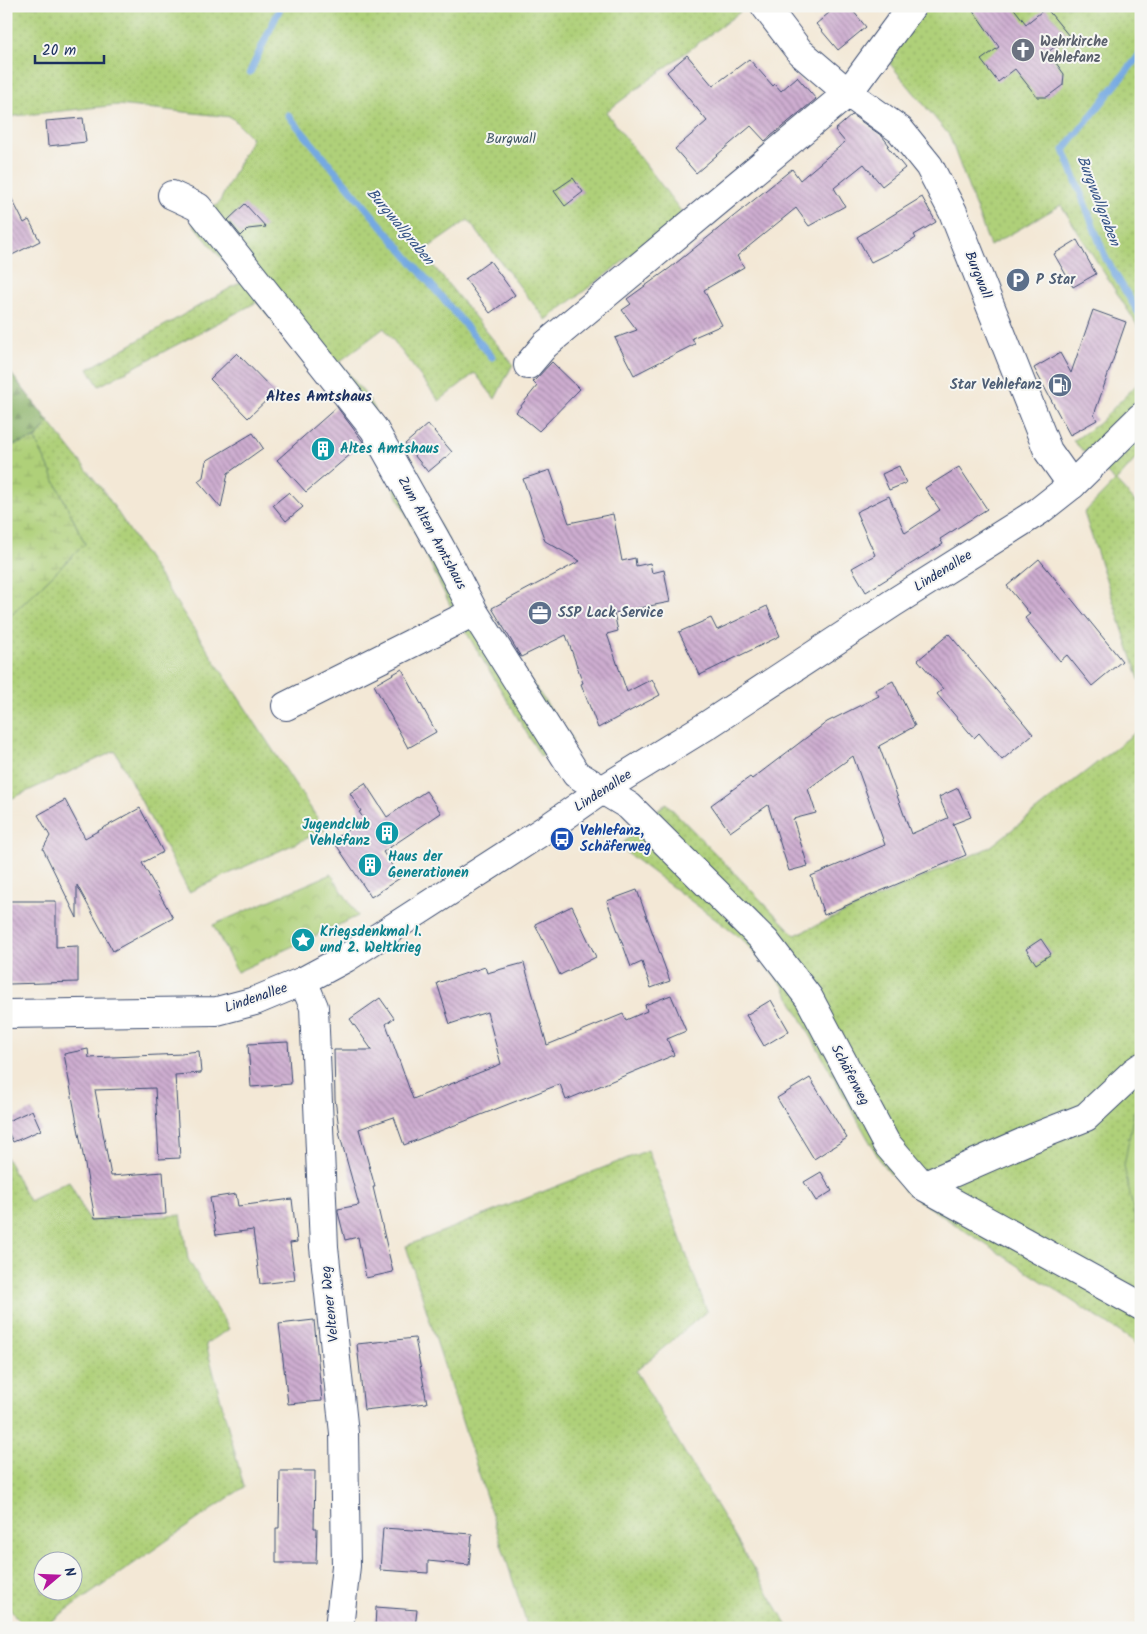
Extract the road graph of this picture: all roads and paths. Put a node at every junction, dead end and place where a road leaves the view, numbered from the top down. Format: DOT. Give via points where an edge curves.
graph roads {
  1 [pos="765,6"];
  2 [pos="912,6"];
  3 [pos="848,93"];
  4 [pos="172,195"];
  5 [pos="528,365"];
  6 [pos="1141,417"];
  7 [pos="1072,485"];
  8 [pos="474,612"];
  9 [pos="286,706"];
  10 [pos="602,790"];
  11 [pos="303,981"];
  12 [pos="6,1014"];
  13 [pos="1141,1068"];
  14 [pos="923,1186"];
  15 [pos="1141,1306"];
  16 [pos="339,1628"];
  1 -- 3 [label="street, Burgwall" via="800,52"];
  2 -- 3 [label="street"];
  3 -- 5 [label="street" via="545,345"];
  3 -- 7 [label="street, Burgwall" via="900,130 929,166 953,212 1048,451"];
  4 -- 8 [label="street, Zum Alten Amtshaus" via="198,207 374,429"];
  6 -- 7 [label="street, Lindenallee"];
  7 -- 10 [label="street, Lindenallee" via="1039,511"];
  8 -- 9 [label="street"];
  8 -- 10 [label="street, Zum Alten Amtshaus" via="576,774"];
  10 -- 11 [label="street, Lindenallee" via="360,950"];
  10 -- 14 [label="street, Schäferweg" via="629,806 766,942 809,998 886,1143"];
  11 -- 12 [label="street, Lindenallee" via="256,1001 217,1011"];
  11 -- 16 [label="street, Veltener Weg" via="314,1007 324,1247 344,1433 346,1566"];
  13 -- 14 [label="street" via="1086,1116"];
  14 -- 15 [label="street, Schäferweg"];
}
